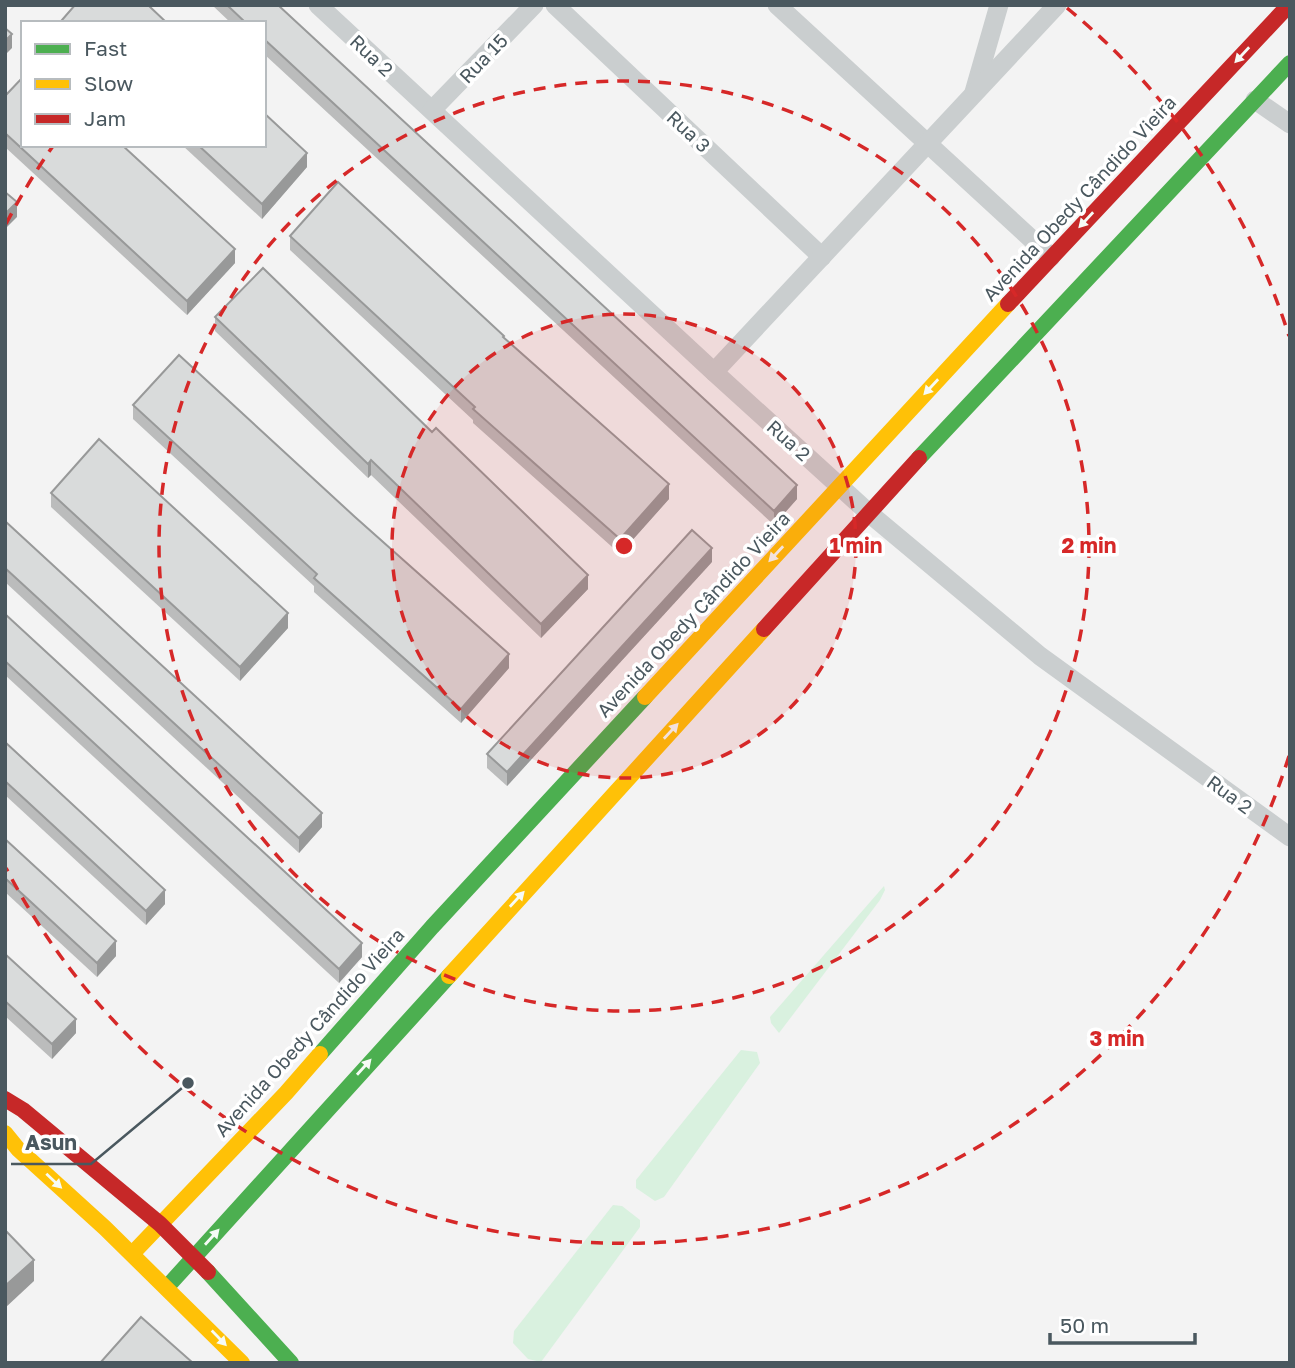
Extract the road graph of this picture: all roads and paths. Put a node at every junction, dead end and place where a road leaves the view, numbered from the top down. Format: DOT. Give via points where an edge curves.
graph roads {
  1 [pos="318,5"];
  2 [pos="534,5"];
  3 [pos="555,5"];
  4 [pos="777,5"];
  5 [pos="999,5"];
  6 [pos="1057,5"];
  7 [pos="1289,5"];
  8 [pos="1290,63"];
  9 [pos="972,96"];
  10 [pos="1255,100"];
  11 [pos="432,110"];
  12 [pos="1290,124"];
  13 [pos="928,144"];
  14 [pos="822,257"];
  15 [pos="1051,257"];
  16 [pos="714,372"];
  17 [pos="839,486"];
  18 [pos="870,514"];
  19 [pos="1287,830"];
  20 [pos="5,1099"];
  21 [pos="5,1133"];
  22 [pos="160,1224"];
  23 [pos="105,1228"];
  24 [pos="132,1254"];
  25 [pos="194,1257"];
  26 [pos="167,1287"];
  27 [pos="242,1363"];
  28 [pos="291,1363"];
  1 -- 11 [label="street, Rua 2"];
  2 -- 11 [label="street, Rua 15"];
  3 -- 14 [label="street, Rua 3"];
  4 -- 13 [label="street"];
  5 -- 9 [label="street"];
  6 -- 9 [label="street"];
  7 -- 15 [label="main road, Avenida Obedy Cândido Vieira, one-way"];
  8 -- 10 [label="main road"];
  9 -- 13 [label="street"];
  10 -- 12 [label="street"];
  10 -- 18 [label="main road"];
  11 -- 16 [label="street, Rua 2"];
  13 -- 14 [label="street"];
  13 -- 15 [label="street"];
  14 -- 16 [label="street"];
  15 -- 17 [label="main road, Avenida Obedy Cândido Vieira, one-way"];
  16 -- 17 [label="street, Rua 2"];
  17 -- 18 [label="street, Rua 2"];
  17 -- 22 [label="main road, Avenida Obedy Cândido Vieira, one-way" via="466,899"];
  18 -- 19 [label="street, Rua 2" via="1040,656"];
  25 -- 18 [label="main road, one-way" via="489,921"];
  20 -- 22 [label="main road"];
  21 -- 23 [label="main road, one-way"];
  22 -- 23 [label="main road"];
  22 -- 24 [label="main road, Avenida Obedy Cândido Vieira"];
  22 -- 25 [label="main road"];
  23 -- 24 [label="main road"];
  24 -- 26 [label="main road"];
  25 -- 26 [label="main road"];
  25 -- 28 [label="main road"];
  26 -- 27 [label="main road, one-way"];
}
